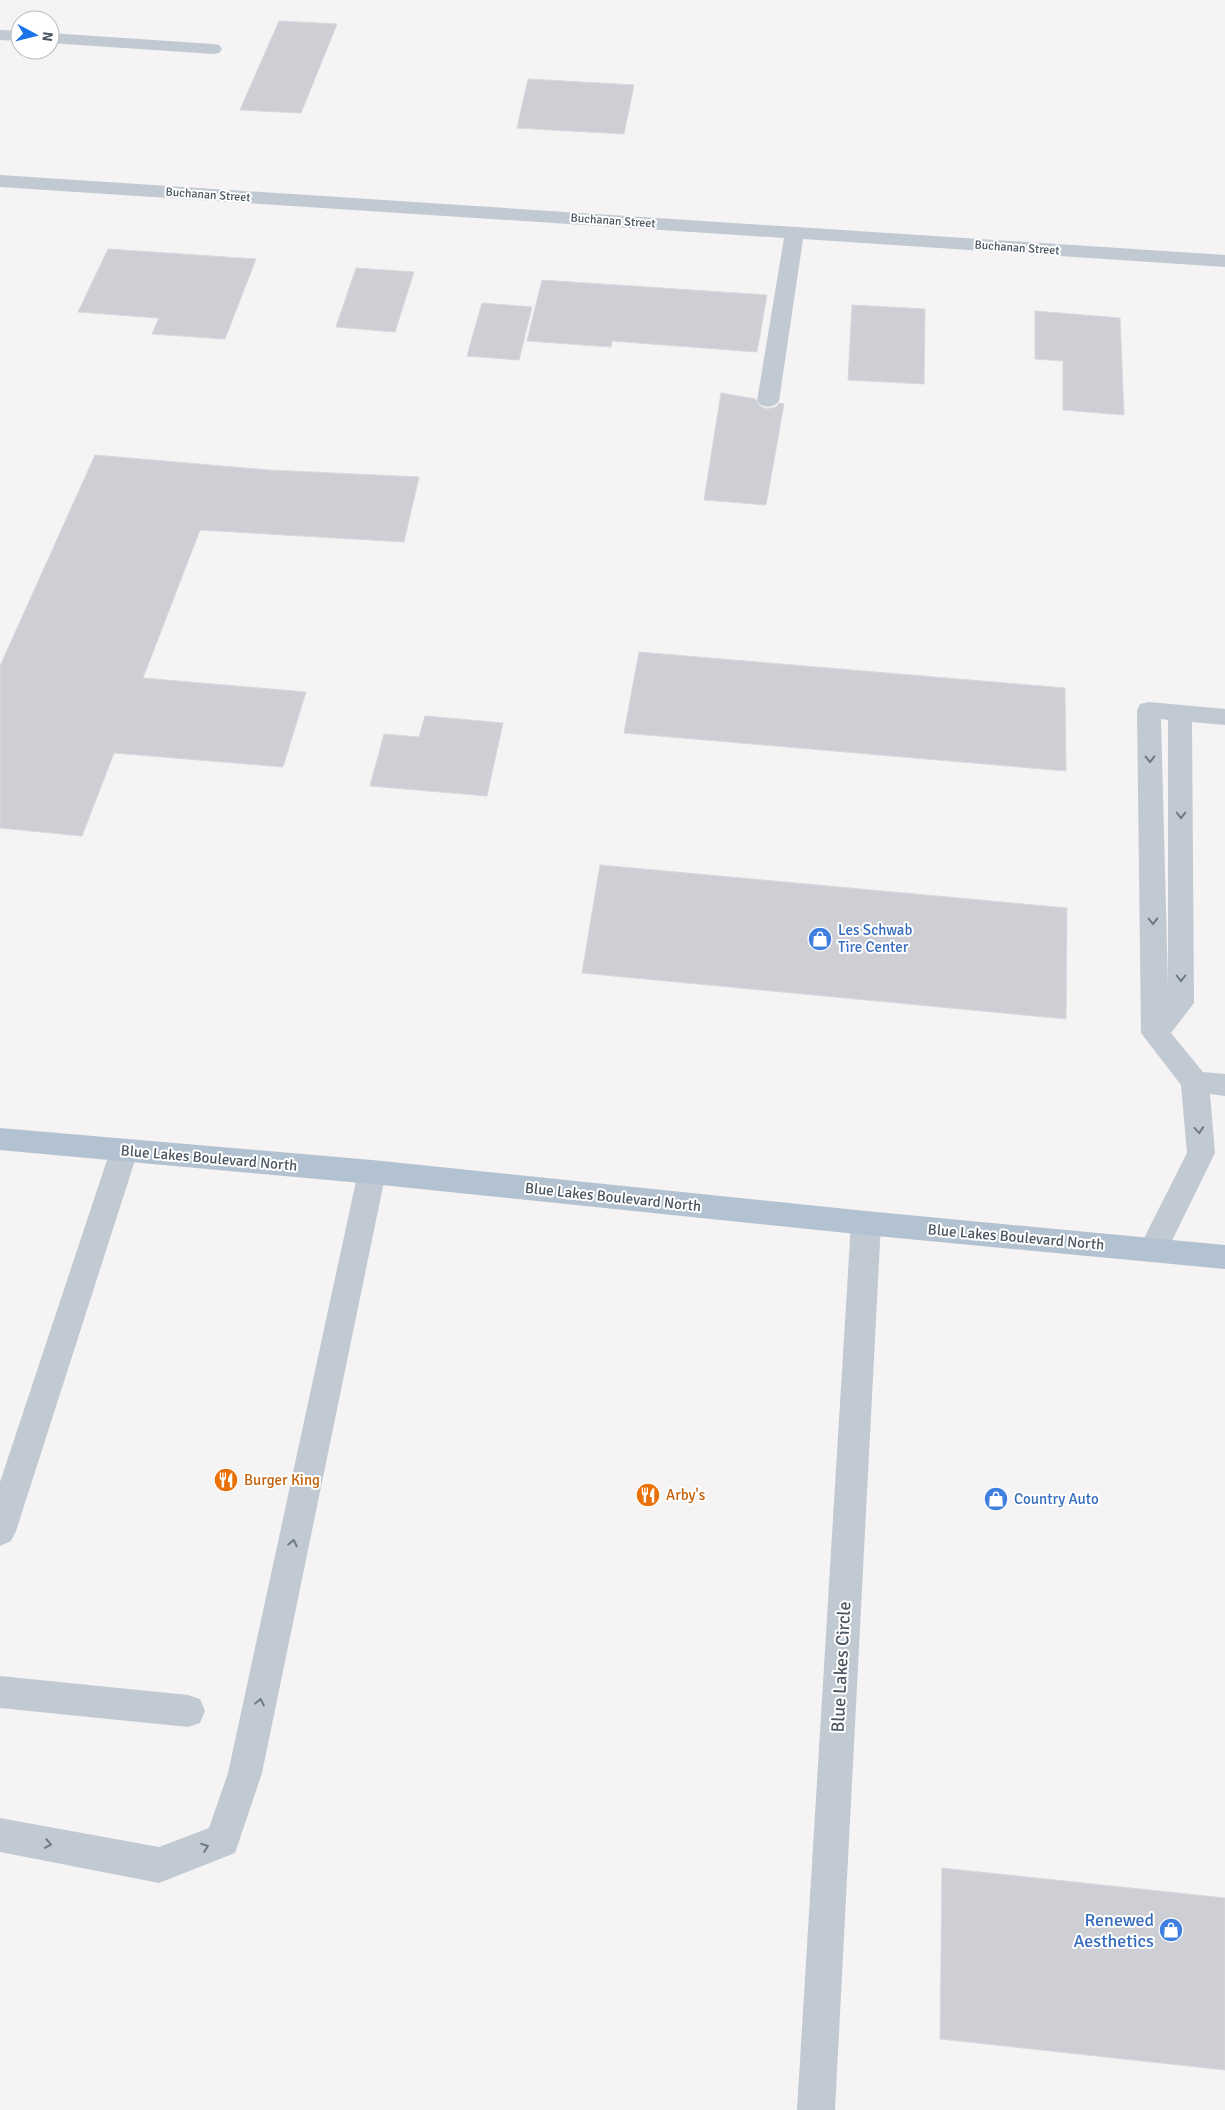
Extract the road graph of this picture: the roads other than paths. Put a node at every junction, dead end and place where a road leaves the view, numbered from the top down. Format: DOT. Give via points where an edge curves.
graph roads {
  1 [pos="60,39"];
  2 [pos="213,49"];
  3 [pos="0,181"];
  4 [pos="794,233"];
  5 [pos="1225,261"];
  6 [pos="768,402"];
  7 [pos="1225,717"];
  8 [pos="1195,1082"];
  9 [pos="1225,1085"];
  10 [pos="0,1139"];
  11 [pos="124,1151"];
  12 [pos="372,1172"];
  13 [pos="866,1223"];
  14 [pos="1153,1250"];
  15 [pos="1225,1257"];
  16 [pos="0,1531"];
  17 [pos="0,1692"];
  18 [pos="188,1711"];
  19 [pos="0,1835"];
  20 [pos="816,2110"];
  1 -- 2 [label="street"];
  3 -- 4 [label="street, Buchanan Street"];
  4 -- 5 [label="street, Buchanan Street"];
  4 -- 6 [label="street"];
  7 -- 8 [label="street, one-way" via="1149,710 1155,1033"];
  8 -- 9 [label="street"];
  8 -- 14 [label="street, one-way" via="1201,1153"];
  10 -- 11 [label="main road, Blue Lakes Boulevard North"];
  11 -- 12 [label="main road, Blue Lakes Boulevard North"];
  11 -- 16 [label="street"];
  12 -- 13 [label="main road, Blue Lakes Boulevard North"];
  19 -- 12 [label="street, one-way" via="159,1864 223,1841 244,1773"];
  13 -- 14 [label="main road, Blue Lakes Boulevard North"];
  13 -- 20 [label="street, Blue Lakes Circle"];
  14 -- 15 [label="main road, Blue Lakes Boulevard North"];
  17 -- 18 [label="street"];
}
